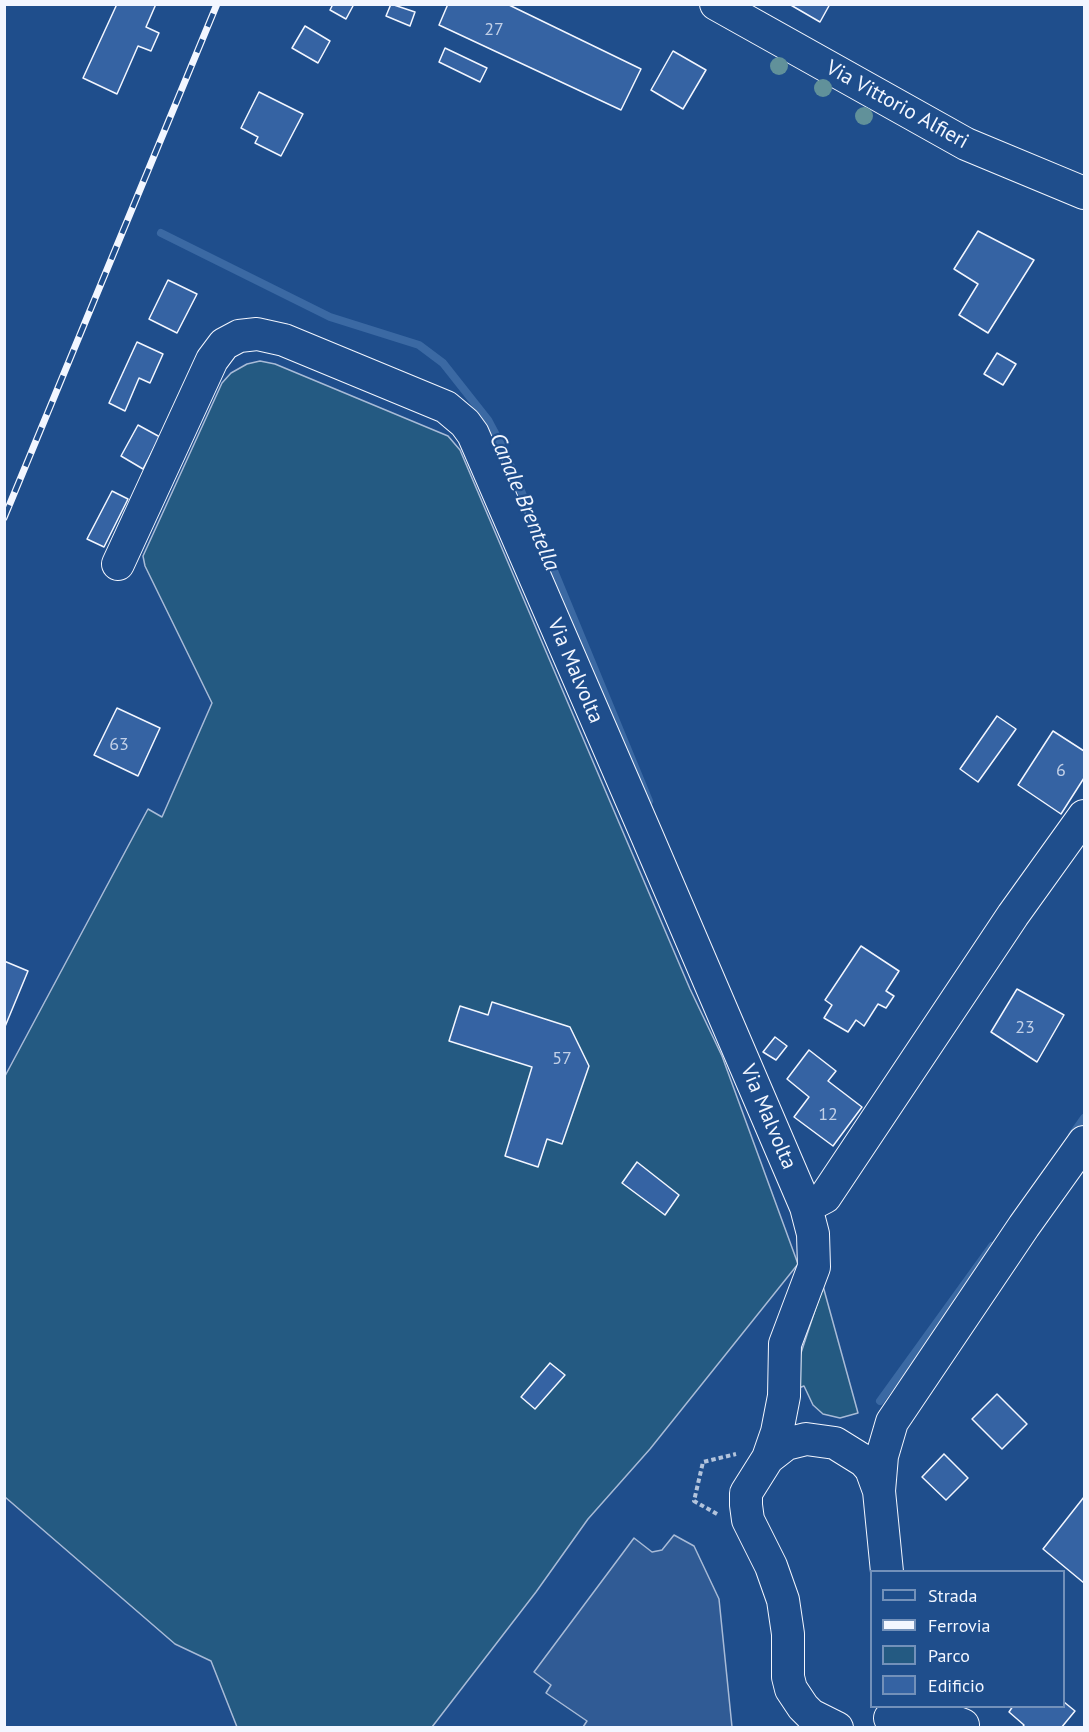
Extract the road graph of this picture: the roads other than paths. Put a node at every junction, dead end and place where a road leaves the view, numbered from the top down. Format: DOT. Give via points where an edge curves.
graph roads {
  1 [pos="716,4"];
  2 [pos="1084,193"];
  3 [pos="118,564"];
  4 [pos="1084,816"];
  5 [pos="1084,1142"];
  6 [pos="806,1207"];
  7 [pos="784,1396"];
  8 [pos="892,1422"];
  9 [pos="834,1443"];
  10 [pos="768,1458"];
  11 [pos="879,1491"];
  12 [pos="887,1570"];
  13 [pos="804,1717"];
  14 [pos="888,1718"];
  15 [pos="958,1720"];
  16 [pos="837,1728"];
  1 -- 2 [label="street, Via Vittorio Alfieri" via="966,144"];
  3 -- 6 [label="street, Via Malvolta" via="212,360 224,344 239,336 257,334 284,340 457,415 473,434"];
  4 -- 6 [label="street" via="1013,915 825,1197"];
  5 -- 8 [label="street"];
  6 -- 7 [label="street, Via Malvolta" via="813,1234 814,1267 785,1344"];
  7 -- 9 [label="street" via="806,1425"];
  7 -- 10 [label="street, Via Malvolta"];
  8 -- 9 [label="street" via="865,1435"];
  8 -- 11 [label="street" via="882,1456"];
  9 -- 10 [label="street" via="796,1441"];
  9 -- 11 [label="street" via="864,1461"];
  10 -- 13 [label="street" via="746,1493 748,1520 783,1600 788,1677"];
  11 -- 12 [label="street"];
  13 -- 16 [label="street" via="811,1715"];
  14 -- 15 [label="street" via="926,1714"];
}
